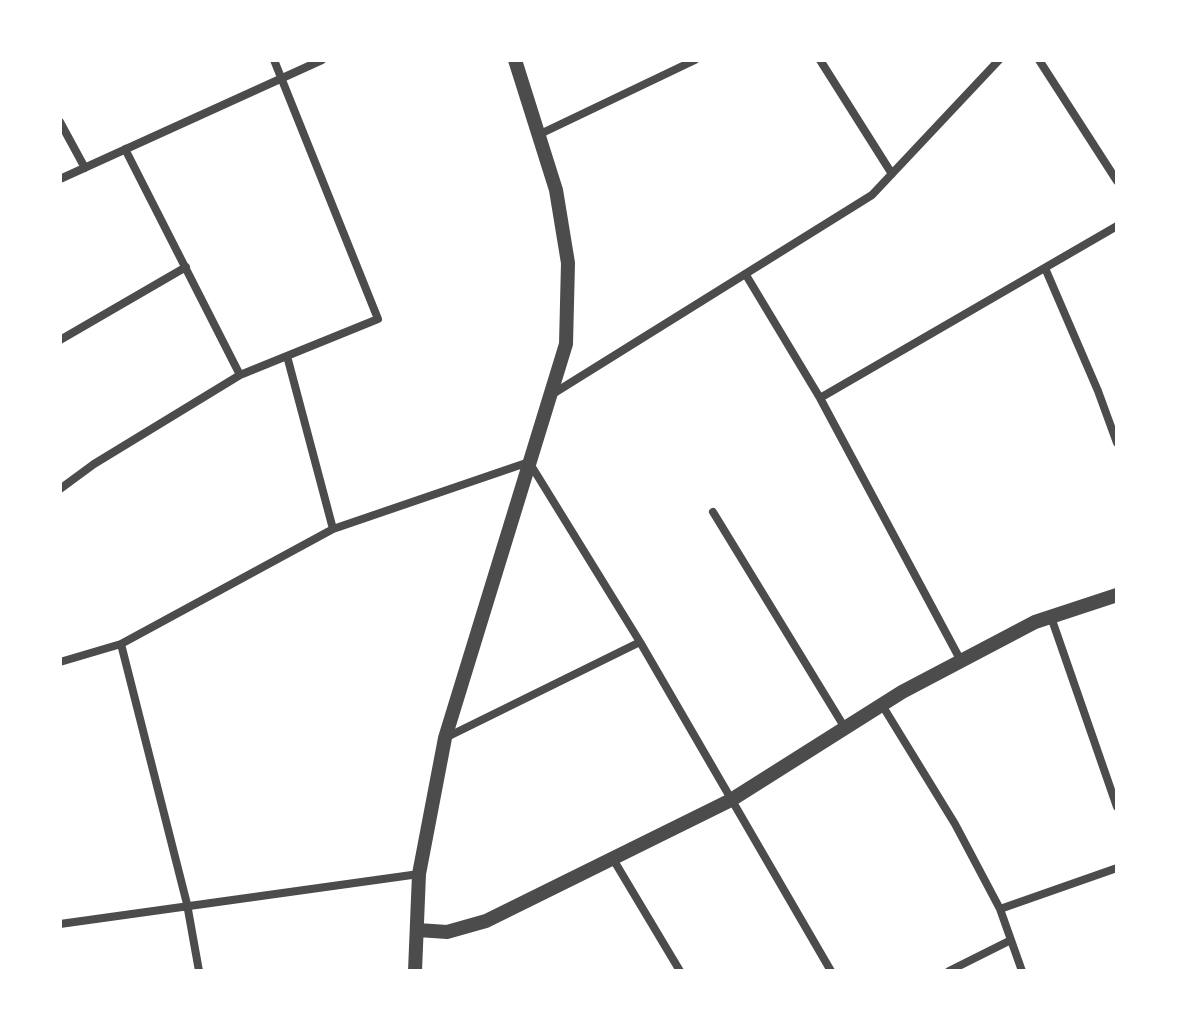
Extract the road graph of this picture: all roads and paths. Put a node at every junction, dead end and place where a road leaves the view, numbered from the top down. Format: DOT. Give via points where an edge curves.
graph roads {
  1 [pos="274,60"];
  2 [pos="322,60"];
  3 [pos="515,60"];
  4 [pos="695,60"];
  5 [pos="820,60"];
  6 [pos="999,60"];
  7 [pos="1039,60"];
  8 [pos="283,79"];
  9 [pos="60,122"];
  10 [pos="538,135"];
  11 [pos="125,149"];
  12 [pos="85,168"];
  13 [pos="892,174"];
  14 [pos="60,179"];
  15 [pos="1117,181"];
  16 [pos="1117,226"];
  17 [pos="186,267"];
  18 [pos="1045,268"];
  19 [pos="746,275"];
  20 [pos="60,340"];
  21 [pos="287,356"];
  22 [pos="240,375"];
  23 [pos="549,397"];
  24 [pos="820,398"];
  25 [pos="1117,443"];
  26 [pos="529,462"];
  27 [pos="60,489"];
  28 [pos="713,512"];
  29 [pos="333,529"];
  30 [pos="1117,595"];
  31 [pos="1051,617"];
  32 [pos="640,642"];
  33 [pos="121,644"];
  34 [pos="961,661"];
  35 [pos="60,662"];
  36 [pos="882,705"];
  37 [pos="845,728"];
  38 [pos="445,738"];
  39 [pos="731,800"];
  40 [pos="1117,807"];
  41 [pos="613,859"];
  42 [pos="1117,868"];
  43 [pos="419,874"];
  44 [pos="187,904"];
  45 [pos="1000,909"];
  46 [pos="60,924"];
  47 [pos="418,930"];
  48 [pos="1011,940"];
  49 [pos="199,971"];
  50 [pos="415,971"];
  51 [pos="680,971"];
  52 [pos="831,971"];
  53 [pos="949,971"];
  54 [pos="1022,971"];
  1 -- 8 [label="street"];
  2 -- 8 [label="street"];
  3 -- 10 [label="street"];
  4 -- 10 [label="street"];
  5 -- 13 [label="street"];
  6 -- 13 [label="street"];
  7 -- 15 [label="street"];
  8 -- 11 [label="street"];
  8 -- 21 [label="street" via="378,314 372,322"];
  9 -- 12 [label="street"];
  10 -- 23 [label="street" via="556,190 568,263 566,344"];
  11 -- 12 [label="street"];
  11 -- 17 [label="street"];
  12 -- 14 [label="street"];
  13 -- 19 [label="street" via="872,195"];
  16 -- 18 [label="street"];
  17 -- 20 [label="street"];
  17 -- 22 [label="street"];
  18 -- 24 [label="street"];
  18 -- 25 [label="street"];
  19 -- 23 [label="street"];
  19 -- 24 [label="street"];
  21 -- 22 [label="street"];
  21 -- 29 [label="street"];
  22 -- 27 [label="street"];
  23 -- 26 [label="street"];
  24 -- 34 [label="street"];
  26 -- 29 [label="street"];
  26 -- 32 [label="street"];
  26 -- 38 [label="street"];
  28 -- 37 [label="street"];
  29 -- 33 [label="street"];
  30 -- 31 [label="street"];
  31 -- 34 [label="street"];
  31 -- 40 [label="street"];
  32 -- 38 [label="street"];
  32 -- 39 [label="street"];
  33 -- 35 [label="street"];
  33 -- 44 [label="street"];
  34 -- 36 [label="street"];
  36 -- 37 [label="street"];
  36 -- 45 [label="street"];
  37 -- 39 [label="street"];
  38 -- 43 [label="street"];
  39 -- 41 [label="street"];
  39 -- 52 [label="street"];
  41 -- 47 [label="street" via="486,921 447,932"];
  41 -- 51 [label="street"];
  42 -- 45 [label="street"];
  43 -- 44 [label="street"];
  43 -- 47 [label="street"];
  44 -- 46 [label="street"];
  44 -- 49 [label="street"];
  45 -- 48 [label="street"];
  47 -- 50 [label="street"];
  48 -- 53 [label="street"];
  48 -- 54 [label="street"];
}
